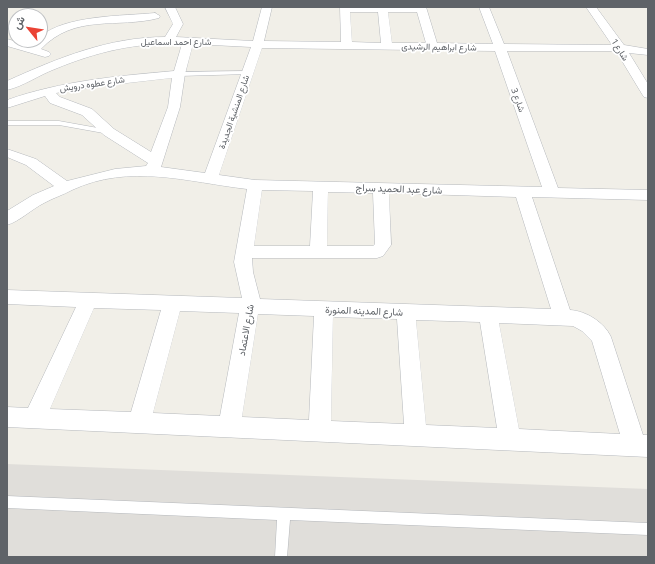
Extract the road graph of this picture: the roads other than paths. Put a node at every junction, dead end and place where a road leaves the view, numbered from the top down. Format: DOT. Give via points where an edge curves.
graph roads {
  1 [pos="136,7"];
  2 [pos="170,7"];
  3 [pos="267,7"];
  4 [pos="484,7"];
  5 [pos="591,7"];
  6 [pos="345,8"];
  7 [pos="421,8"];
  8 [pos="383,9"];
  9 [pos="155,16"];
  10 [pos="171,37"];
  11 [pos="188,40"];
  12 [pos="7,42"];
  13 [pos="257,45"];
  14 [pos="347,46"];
  15 [pos="387,46"];
  16 [pos="432,46"];
  17 [pos="648,46"];
  18 [pos="500,48"];
  19 [pos="620,48"];
  20 [pos="34,50"];
  21 [pos="648,52"];
  22 [pos="67,61"];
  23 [pos="247,73"];
  24 [pos="179,74"];
  25 [pos="7,86"];
  26 [pos="48,91"];
  27 [pos="648,94"];
  28 [pos="7,104"];
  29 [pos="7,123"];
  30 [pos="109,132"];
  31 [pos="7,153"];
  32 [pos="153,166"];
  33 [pos="210,179"];
  34 [pos="255,185"];
  35 [pos="321,187"];
  36 [pos="65,188"];
  37 [pos="381,188"];
  38 [pos="523,193"];
  39 [pos="552,194"];
  40 [pos="648,195"];
  41 [pos="8,218"];
  42 [pos="245,252"];
  43 [pos="318,252"];
  44 [pos="88,300"];
  45 [pos="9,301"];
  46 [pos="172,304"];
  47 [pos="250,307"];
  48 [pos="324,310"];
  49 [pos="406,312"];
  50 [pos="488,315"];
  51 [pos="563,318"];
  52 [pos="7,417"];
  53 [pos="34,418"];
  54 [pos="139,423"];
  55 [pos="228,427"];
  56 [pos="320,432"];
  57 [pos="416,436"];
  58 [pos="510,440"];
  59 [pos="642,446"];
  60 [pos="7,502"];
  61 [pos="284,515"];
  62 [pos="648,529"];
  63 [pos="280,557"];
  1 -- 9 [label="street"];
  2 -- 10 [label="street" via="178,24"];
  3 -- 13 [label="street, شارع المنشية الجديدة"];
  4 -- 18 [label="street, شارع 3"];
  5 -- 19 [label="street, شارع 1"];
  6 -- 8 [label="street"];
  6 -- 14 [label="street"];
  7 -- 8 [label="street"];
  7 -- 16 [label="street"];
  8 -- 15 [label="street"];
  9 -- 10 [label="street"];
  9 -- 20 [label="street" via="67,27 50,34"];
  10 -- 11 [label="street, شارع احمد اسماعيل"];
  10 -- 22 [label="street, شارع احمد اسماعيل" via="122,44 88,52"];
  11 -- 13 [label="street, شارع احمد اسماعيل"];
  11 -- 24 [label="street"];
  12 -- 20 [label="street"];
  13 -- 14 [label="street, شارع ابراهيم الرشيدى"];
  13 -- 23 [label="street, شارع المنشية الجديدة"];
  14 -- 15 [label="street, شارع ابراهيم الرشيدى"];
  15 -- 16 [label="street, شارع ابراهيم الرشيدى"];
  16 -- 18 [label="street, شارع ابراهيم الرشيدى"];
  17 -- 19 [label="street, شارع ابراهيم الرشيدى"];
  18 -- 19 [label="street, شارع ابراهيم الرشيدى"];
  18 -- 39 [label="street, شارع 3"];
  19 -- 21 [label="street, شارع ابراهيم الرشيدى"];
  19 -- 27 [label="street, شارع 1"];
  20 -- 22 [label="street"];
  22 -- 25 [label="street, شارع احمد اسماعيل"];
  23 -- 24 [label="lane"];
  23 -- 33 [label="street, شارع المنشية الجديدة"];
  24 -- 26 [label="street, شارع عطوه درويش"];
  24 -- 32 [label="street" via="174,107"];
  26 -- 28 [label="street, شارع عطوه درويش"];
  26 -- 30 [label="street" via="55,100 87,112"];
  29 -- 30 [label="lane" via="59,123"];
  30 -- 32 [label="street"];
  31 -- 36 [label="street" via="41,167"];
  32 -- 33 [label="street, شارع عبد الحميد سراج"];
  32 -- 36 [label="street, شارع عبد الحميد سراج"];
  33 -- 34 [label="street, شارع عبد الحميد سراج"];
  34 -- 35 [label="street, شارع عبد الحميد سراج"];
  34 -- 42 [label="street, شارع الاعتماد"];
  35 -- 37 [label="street, شارع عبد الحميد سراج"];
  35 -- 43 [label="street"];
  36 -- 41 [label="street, شارع عبد الحميد سراج" via="33,202"];
  37 -- 38 [label="street, شارع عبد الحميد سراج"];
  37 -- 43 [label="street" via="384,245 381,249 371,253"];
  38 -- 39 [label="street, شارع عبد الحميد سراج"];
  38 -- 51 [label="street"];
  39 -- 40 [label="street, شارع عبد الحميد سراج"];
  42 -- 43 [label="street"];
  42 -- 47 [label="street, شارع الاعتماد" via="243,262 250,290"];
  44 -- 45 [label="street, شارع المدينه المنورة"];
  44 -- 46 [label="street, شارع المدينه المنورة"];
  44 -- 53 [label="street"];
  46 -- 47 [label="street, شارع المدينه المنورة"];
  46 -- 54 [label="street"];
  47 -- 48 [label="street, شارع المدينه المنورة"];
  47 -- 55 [label="street, شارع الاعتماد"];
  48 -- 49 [label="street, شارع المدينه المنورة"];
  48 -- 56 [label="street"];
  49 -- 50 [label="street, شارع المدينه المنورة"];
  49 -- 57 [label="street"];
  50 -- 51 [label="street, شارع المدينه المنورة"];
  50 -- 58 [label="street"];
  51 -- 59 [label="street, شارع المدينه المنورة" via="585,322 601,337"];
  52 -- 53 [label="street"];
  53 -- 54 [label="street"];
  54 -- 55 [label="street"];
  55 -- 56 [label="street"];
  56 -- 57 [label="street"];
  57 -- 58 [label="street"];
  58 -- 59 [label="street"];
  60 -- 61 [label="lane"];
  61 -- 62 [label="lane"];
  61 -- 63 [label="lane"];
}
